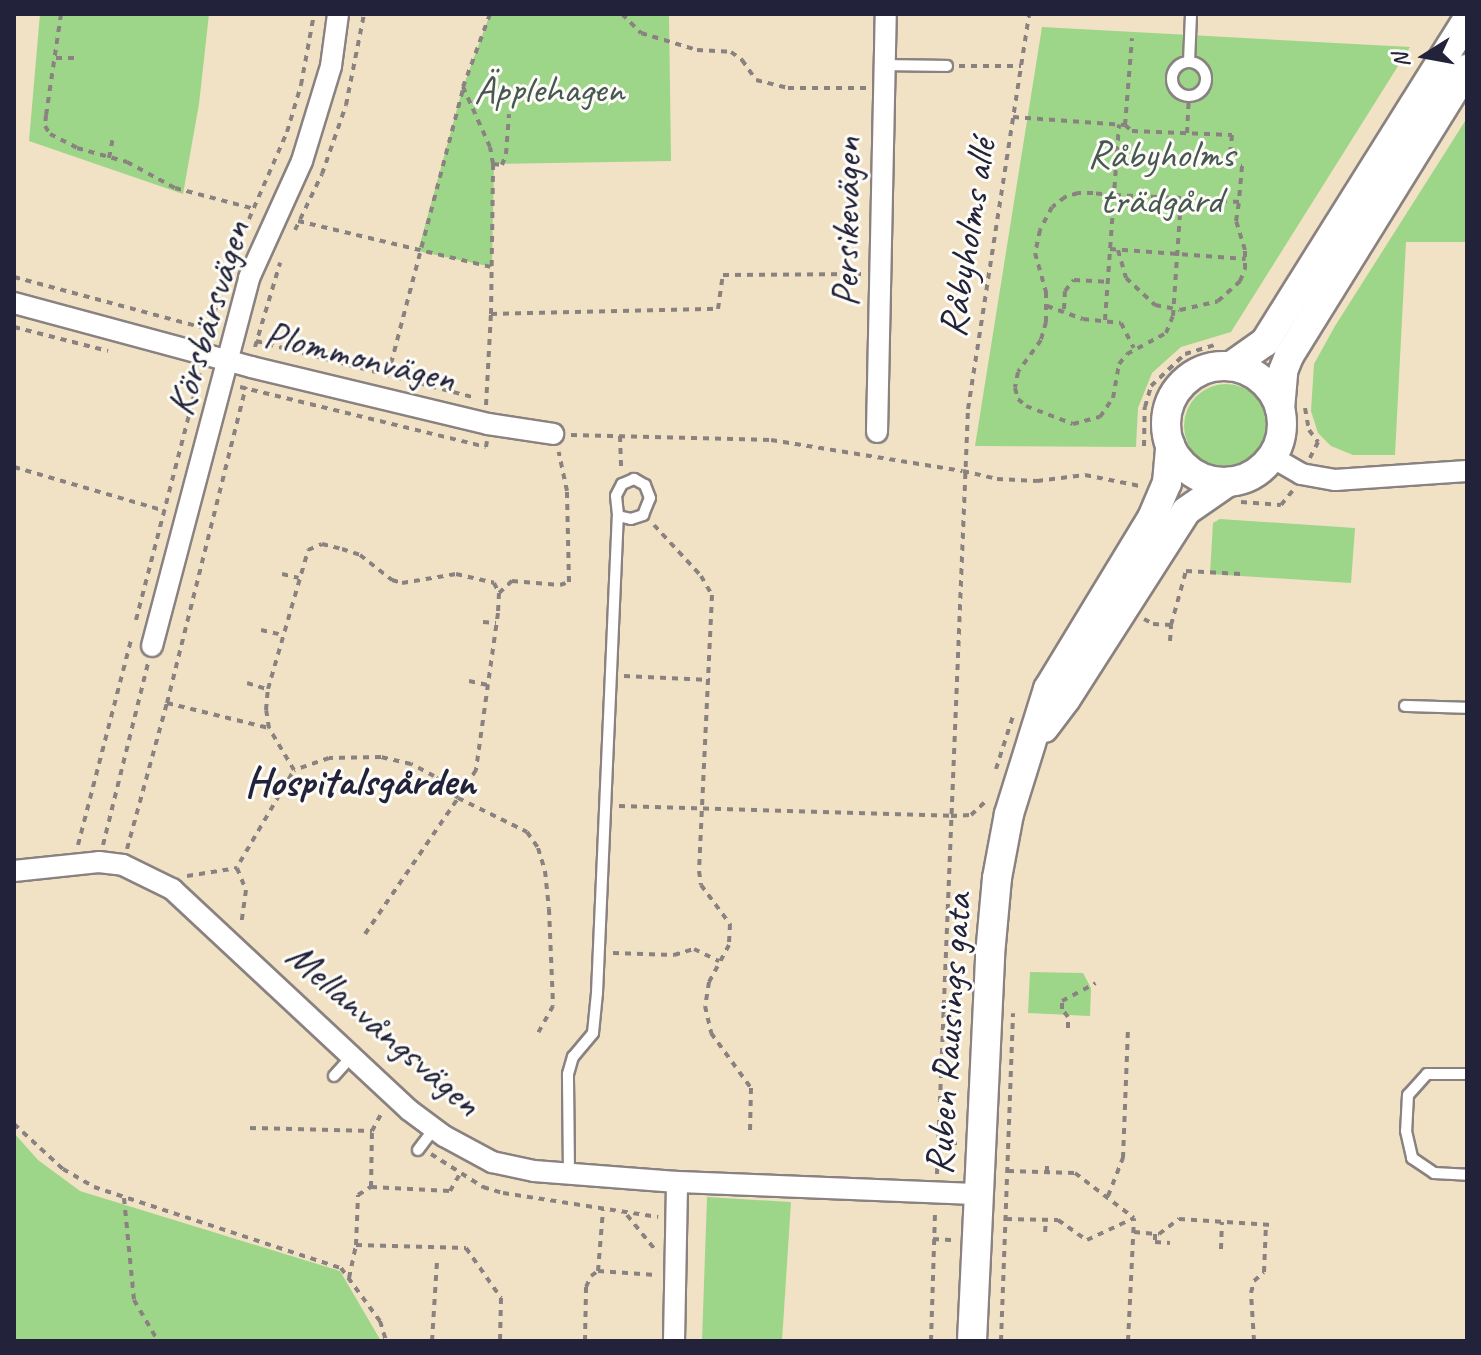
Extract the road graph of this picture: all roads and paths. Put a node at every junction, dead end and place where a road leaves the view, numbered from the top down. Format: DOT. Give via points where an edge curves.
graph roads {
  1 [pos="61,14"];
  2 [pos="314,14"];
  3 [pos="338,14"];
  4 [pos="490,14"];
  5 [pos="622,14"];
  6 [pos="886,14"];
  7 [pos="1029,14"];
  8 [pos="1191,14"];
  9 [pos="1467,20"];
  10 [pos="1132,38"];
  11 [pos="56,58"];
  12 [pos="77,58"];
  13 [pos="1189,62"];
  14 [pos="885,65"];
  15 [pos="947,66"];
  16 [pos="1021,66"];
  17 [pos="1467,69"];
  18 [pos="463,87"];
  19 [pos="885,88"];
  20 [pos="1189,96"];
  21 [pos="509,114"];
  22 [pos="1013,117"];
  23 [pos="1122,125"];
  24 [pos="1187,133"];
  25 [pos="113,138"];
  26 [pos="109,158"];
  27 [pos="493,164"];
  28 [pos="1114,195"];
  29 [pos="1181,198"];
  30 [pos="1239,202"];
  31 [pos="299,221"];
  32 [pos="1110,249"];
  33 [pos="1118,250"];
  34 [pos="418,251"];
  35 [pos="1177,254"];
  36 [pos="1246,259"];
  37 [pos="492,267"];
  38 [pos="881,274"];
  39 [pos="1107,282"];
  40 [pos="14,303"];
  41 [pos="1047,306"];
  42 [pos="1064,309"];
  43 [pos="1173,310"];
  44 [pos="491,314"];
  45 [pos="1105,320"];
  46 [pos="1134,348"];
  47 [pos="1227,354"];
  48 [pos="229,362"];
  49 [pos="382,399"];
  50 [pos="1292,406"];
  51 [pos="488,424"];
  52 [pos="877,432"];
  53 [pos="553,434"];
  54 [pos="620,436"];
  55 [pos="1157,447"];
  56 [pos="1272,457"];
  57 [pos="14,467"];
  58 [pos="963,471"];
  59 [pos="1467,471"];
  60 [pos="1301,474"];
  61 [pos="622,484"];
  62 [pos="1146,490"];
  63 [pos="1233,492"];
  64 [pos="643,515"];
  65 [pos="618,516"];
  66 [pos="187,517"];
  67 [pos="282,574"];
  68 [pos="1241,574"];
  69 [pos="300,578"];
  70 [pos="499,593"];
  71 [pos="483,622"];
  72 [pos="497,624"];
  73 [pos="1153,624"];
  74 [pos="1171,625"];
  75 [pos="261,630"];
  76 [pos="283,635"];
  77 [pos="1170,641"];
  78 [pos="152,646"];
  79 [pos="610,676"];
  80 [pos="710,680"];
  81 [pos="469,681"];
  82 [pos="247,683"];
  83 [pos="488,685"];
  84 [pos="268,689"];
  85 [pos="1405,706"];
  86 [pos="1017,708"];
  87 [pos="1467,708"];
  88 [pos="269,728"];
  89 [pos="1036,738"];
  90 [pos="294,770"];
  91 [pos="995,771"];
  92 [pos="991,794"];
  93 [pos="458,798"];
  94 [pos="604,805"];
  95 [pos="700,809"];
  96 [pos="951,816"];
  97 [pos="99,862"];
  98 [pos="240,862"];
  99 [pos="123,865"];
  100 [pos="237,868"];
  101 [pos="14,871"];
  102 [pos="244,931"];
  103 [pos="365,934"];
  104 [pos="598,953"];
  105 [pos="719,961"];
  106 [pos="1096,983"];
  107 [pos="1014,1003"];
  108 [pos="1128,1026"];
  109 [pos="1068,1028"];
  110 [pos="537,1035"];
  111 [pos="352,1056"];
  112 [pos="1467,1074"];
  113 [pos="334,1076"];
  114 [pos="381,1114"];
  115 [pos="14,1124"];
  116 [pos="250,1128"];
  117 [pos="434,1129"];
  118 [pos="372,1131"];
  119 [pos="750,1133"];
  120 [pos="418,1150"];
  121 [pos="1047,1161"];
  122 [pos="1007,1171"];
  123 [pos="1047,1172"];
  124 [pos="460,1174"];
  125 [pos="569,1174"];
  126 [pos="1467,1175"];
  127 [pos="677,1182"];
  128 [pos="371,1187"];
  129 [pos="936,1192"];
  130 [pos="977,1194"];
  131 [pos="1108,1196"];
  132 [pos="124,1198"];
  133 [pos="603,1210"];
  134 [pos="626,1213"];
  135 [pos="1134,1218"];
  136 [pos="1006,1219"];
  137 [pos="1046,1220"];
  138 [pos="1222,1222"];
  139 [pos="1266,1225"];
  140 [pos="1273,1225"];
  141 [pos="1045,1232"];
  142 [pos="1134,1232"];
  143 [pos="1155,1234"];
  144 [pos="1170,1243"];
  145 [pos="356,1245"];
  146 [pos="1221,1249"];
  147 [pos="658,1254"];
  148 [pos="437,1262"];
  149 [pos="598,1271"];
  150 [pos="658,1275"];
  151 [pos="349,1278"];
  152 [pos="158,1341"];
  153 [pos="386,1341"];
  154 [pos="432,1341"];
  155 [pos="500,1341"];
  156 [pos="585,1341"];
  157 [pos="674,1341"];
  158 [pos="931,1341"];
  159 [pos="972,1341"];
  160 [pos="1001,1341"];
  161 [pos="1128,1341"];
  162 [pos="1254,1341"];
  1 -- 11 [label="path"];
  2 -- 26 [label="path" via="287,132 253,208 175,188"];
  3 -- 48 [label="street, Körsbärsvägen" via="331,66 302,161 249,278"];
  4 -- 18 [label="path"];
  5 -- 19 [label="path" via="641,33 697,50 731,52 756,80 788,88"];
  6 -- 14 [label="street, Persikevägen"];
  7 -- 16 [label="path, Råbyholms allé"];
  8 -- 13 [label="lane"];
  9 -- 47 [label="main road, Ruben Rausings gata" via="1265,342"];
  10 -- 23 [label="path"];
  11 -- 12 [label="path"];
  11 -- 26 [label="path" via="45,126 57,139"];
  13 -- 20 [label="lane" via="1177,67 1172,79 1176,91"];
  13 -- 20 [label="lane" via="1202,67 1206,80 1201,92"];
  14 -- 15 [label="lane"];
  14 -- 19 [label="street, Persikevägen"];
  15 -- 16 [label="path"];
  16 -- 22 [label="path, Råbyholms allé"];
  17 -- 50 [label="main road" via="1289,356 1283,371"];
  18 -- 27 [label="path"];
  18 -- 34 [label="path"];
  19 -- 38 [label="street, Persikevägen"];
  20 -- 24 [label="path"];
  21 -- 27 [label="path" via="506,154 502,165"];
  22 -- 23 [label="path"];
  22 -- 58 [label="path, Råbyholms allé"];
  23 -- 24 [label="path" via="1132,131"];
  23 -- 28 [label="path"];
  24 -- 30 [label="path" via="1232,135 1229,165 1242,166"];
  25 -- 26 [label="path"];
  27 -- 37 [label="path"];
  28 -- 29 [label="path"];
  28 -- 32 [label="path"];
  28 -- 41 [label="path" via="1078,193 1052,207 1035,253"];
  29 -- 30 [label="path"];
  29 -- 35 [label="path"];
  30 -- 36 [label="path" via="1236,221"];
  31 -- 34 [label="path"];
  32 -- 33 [label="path"];
  32 -- 39 [label="path"];
  33 -- 35 [label="path"];
  33 -- 43 [label="path" via="1126,278 1138,293"];
  34 -- 37 [label="path"];
  34 -- 49 [label="path"];
  35 -- 36 [label="path"];
  35 -- 43 [label="path"];
  36 -- 43 [label="path" via="1240,281 1218,301"];
  37 -- 44 [label="path"];
  38 -- 44 [label="path" via="723,275 718,309"];
  38 -- 52 [label="street, Persikevägen"];
  39 -- 42 [label="path" via="1074,280 1065,291"];
  39 -- 45 [label="path"];
  40 -- 48 [label="street, Plommonvägen"];
  41 -- 42 [label="path"];
  41 -- 46 [label="path" via="1041,340 1018,372 1015,388 1026,406 1073,424 1100,417 1113,398 1119,364"];
  42 -- 45 [label="path" via="1083,319"];
  43 -- 46 [label="path" via="1166,333"];
  44 -- 51 [label="path"];
  45 -- 46 [label="path" via="1121,323"];
  47 -- 50 [label="main road"];
  47 -- 55 [label="main road, Ruben Rausings gata" via="1178,388"];
  47 -- 55 [label="path" via="1185,354 1151,386 1145,407"];
  48 -- 49 [label="street, Plommonvägen"];
  48 -- 66 [label="street, Körsbärsvägen"];
  49 -- 51 [label="street, Plommonvägen"];
  50 -- 56 [label="main road"];
  50 -- 60 [label="path" via="1318,442"];
  51 -- 53 [label="street, Plommonvägen"];
  53 -- 54 [label="path"];
  53 -- 70 [label="path" via="567,491 569,582 512,581"];
  54 -- 58 [label="path" via="771,440"];
  54 -- 61 [label="path"];
  55 -- 62 [label="main road, Ruben Rausings gata" via="1167,483"];
  55 -- 63 [label="main road"];
  56 -- 60 [label="street"];
  56 -- 63 [label="main road, Ruben Rausings gata"];
  57 -- 66 [label="path"];
  58 -- 62 [label="path" via="1018,481 1085,475"];
  58 -- 96 [label="path, Råbyholms allé"];
  59 -- 60 [label="street" via="1335,480"];
  60 -- 63 [label="path" via="1281,505"];
  61 -- 64 [label="lane" via="634,479 645,485 650,498"];
  61 -- 65 [label="lane" via="616,496"];
  62 -- 89 [label="main road, Ruben Rausings gata" via="1152,518 1048,689"];
  63 -- 89 [label="main road, Ruben Rausings gata" via="1186,511"];
  64 -- 65 [label="lane"];
  64 -- 80 [label="path" via="673,542 712,595"];
  65 -- 79 [label="lane"];
  66 -- 78 [label="street, Körsbärsvägen"];
  67 -- 69 [label="path"];
  68 -- 74 [label="path" via="1186,571"];
  69 -- 70 [label="path" via="308,550 322,544 360,555 402,583 456,574 494,583"];
  69 -- 76 [label="path"];
  70 -- 72 [label="path"];
  71 -- 72 [label="path"];
  72 -- 83 [label="path"];
  73 -- 74 [label="path"];
  74 -- 77 [label="path"];
  75 -- 76 [label="path"];
  76 -- 84 [label="path"];
  78 -- 97 [label="path"];
  79 -- 80 [label="path"];
  79 -- 94 [label="lane"];
  80 -- 95 [label="path"];
  81 -- 83 [label="path"];
  82 -- 84 [label="path"];
  83 -- 93 [label="path" via="476,770"];
  84 -- 88 [label="path"];
  85 -- 87 [label="lane"];
  86 -- 91 [label="path"];
  88 -- 90 [label="path"];
  88 -- 99 [label="path" via="167,703"];
  89 -- 130 [label="main road, Ruben Rausings gata" via="1009,814 997,878"];
  90 -- 93 [label="path" via="329,758 381,757 434,776"];
  90 -- 98 [label="path"];
  92 -- 96 [label="path" via="971,815"];
  93 -- 103 [label="path"];
  93 -- 110 [label="path" via="527,832 538,848 549,909 553,1006"];
  94 -- 95 [label="path"];
  94 -- 104 [label="lane"];
  95 -- 96 [label="path"];
  95 -- 105 [label="path" via="701,885 730,924 729,945"];
  96 -- 129 [label="path, Råbyholms allé"];
  97 -- 99 [label="street, Mellanvångsvägen"];
  97 -- 101 [label="street, Mellanvångsvägen"];
  99 -- 111 [label="street, Mellanvångsvägen" via="190,901"];
  100 -- 102 [label="path" via="246,890 240,921"];
  104 -- 105 [label="path" via="674,955 694,949"];
  104 -- 125 [label="lane" via="593,1033 573,1057 568,1074"];
  105 -- 119 [label="path" via="705,1006 711,1033 751,1088"];
  106 -- 109 [label="path" via="1062,1001"];
  107 -- 122 [label="path"];
  108 -- 131 [label="path" via="1123,1158"];
  111 -- 113 [label="lane"];
  111 -- 117 [label="street, Mellanvångsvägen"];
  112 -- 126 [label="lane" via="1427,1074 1408,1095 1406,1131 1412,1158 1434,1173"];
  114 -- 118 [label="path"];
  115 -- 132 [label="path" via="63,1169"];
  116 -- 118 [label="path"];
  117 -- 120 [label="lane"];
  117 -- 125 [label="street, Mellanvångsvägen" via="492,1162"];
  118 -- 128 [label="path"];
  121 -- 123 [label="path"];
  122 -- 123 [label="path"];
  122 -- 136 [label="path"];
  123 -- 131 [label="path" via="1075,1173"];
  124 -- 128 [label="path" via="450,1191"];
  125 -- 127 [label="street, Mellanvångsvägen"];
  127 -- 129 [label="street, Mellanvångsvägen"];
  127 -- 157 [label="street"];
  128 -- 145 [label="path" via="358,1195"];
  129 -- 130 [label="street, Mellanvångsvägen"];
  129 -- 158 [label="path, Råbyholms allé"];
  130 -- 159 [label="main road, Ruben Rausings gata"];
  131 -- 135 [label="path"];
  132 -- 151 [label="path" via="325,1260"];
  132 -- 152 [label="path" via="134,1300"];
  133 -- 149 [label="path"];
  134 -- 147 [label="path"];
  135 -- 137 [label="path" via="1087,1240 1063,1222"];
  135 -- 142 [label="path"];
  136 -- 137 [label="path"];
  136 -- 160 [label="path"];
  137 -- 141 [label="path"];
  138 -- 139 [label="path"];
  138 -- 143 [label="path" via="1179,1219"];
  138 -- 146 [label="path"];
  139 -- 140 [label="path"];
  139 -- 162 [label="path" via="1264,1272 1251,1293"];
  142 -- 143 [label="path"];
  142 -- 161 [label="path"];
  143 -- 144 [label="path" via="1155,1242"];
  145 -- 151 [label="path"];
  145 -- 155 [label="path" via="466,1248 501,1298"];
  148 -- 154 [label="path"];
  149 -- 150 [label="path"];
  149 -- 156 [label="path" via="586,1287"];
  151 -- 153 [label="path" via="380,1321"];
}
